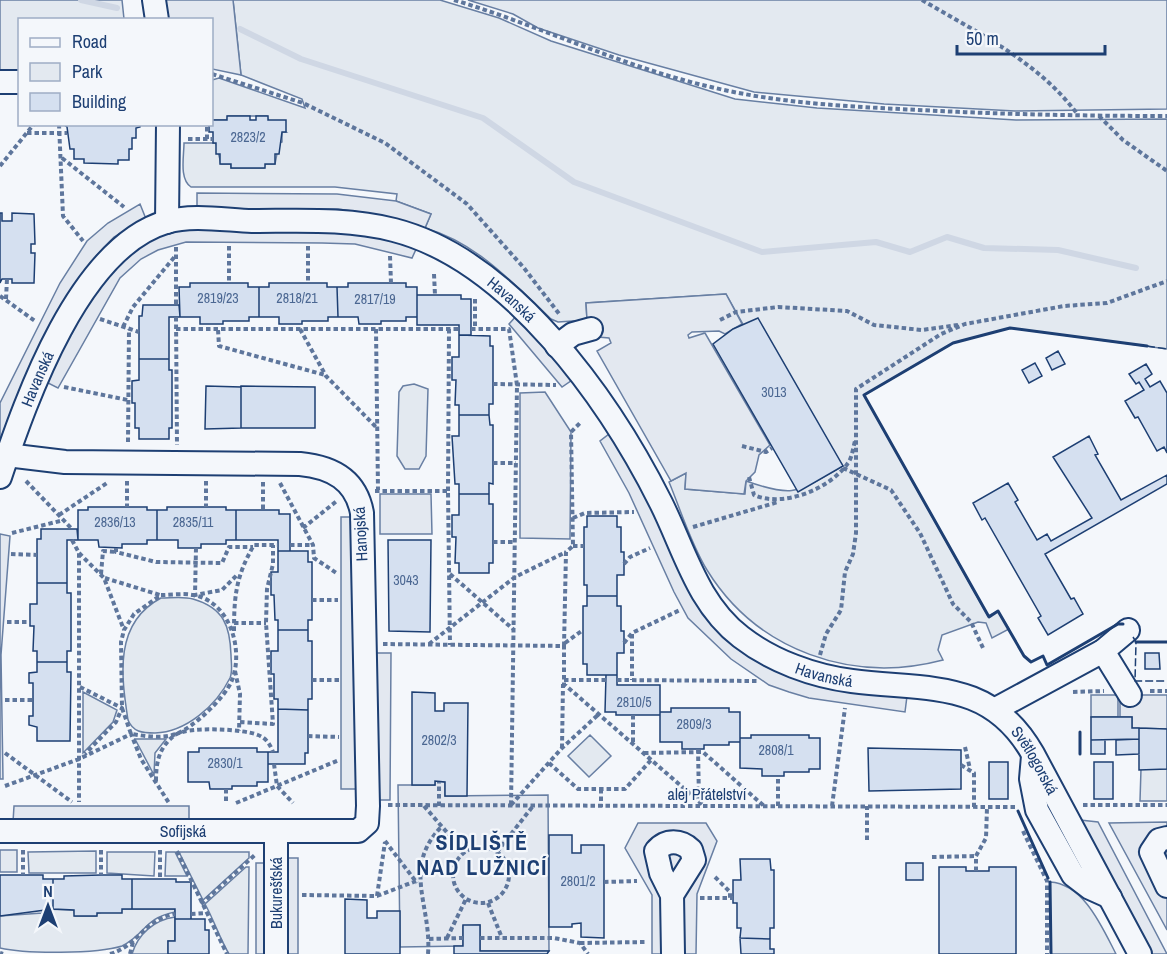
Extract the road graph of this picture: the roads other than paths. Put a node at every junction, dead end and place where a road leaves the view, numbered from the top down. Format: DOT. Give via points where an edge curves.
graph roads {
  1 [pos="154,0"];
  2 [pos="157,18"];
  3 [pos="0,82"];
  4 [pos="18,82"];
  5 [pos="175,132"];
  6 [pos="167,222"];
  7 [pos="591,329"];
  8 [pos="557,346"];
  9 [pos="7,455"];
  10 [pos="0,477"];
  11 [pos="1128,630"];
  12 [pos="1103,651"];
  13 [pos="1119,693"];
  14 [pos="996,709"];
  15 [pos="364,826"];
  16 [pos="0,831"];
  17 [pos="1167,838"];
  18 [pos="269,840"];
  19 [pos="1167,886"];
  20 [pos="672,895"];
  21 [pos="276,954"];
  22 [pos="673,954"];
  23 [pos="1140,954"];
  1 -- 2 [label="street"];
  3 -- 4 [label="street"];
  5 -- 6 [label="street"];
  6 -- 8 [label="street, Havanská" via="318,221 394,230 464,261 522,306"];
  6 -- 9 [label="street, Havanská" via="132,237 114,252 87,287 48,356"];
  7 -- 8 [label="street" via="573,334"];
  8 -- 14 [label="street, Havanská" via="638,458 700,589 718,615 741,637 807,672 950,692"];
  9 -- 10 [label="street, Havanská"];
  9 -- 15 [label="street, Hanojská" via="65,462 267,471 312,465 346,480 362,513 368,806"];
  11 -- 12 [label="street"];
  12 -- 13 [label="street"];
  12 -- 14 [label="street"];
  14 -- 23 [label="street, Světlogorská" via="1034,754"];
  15 -- 18 [label="street, Sofijská" via="357,831"];
  16 -- 18 [label="street, Sofijská"];
  17 -- 19 [label="street" via="1159,840 1151,852"];
  18 -- 21 [label="street, Bukurešťská"];
  20 -- 22 [label="street"];
}
